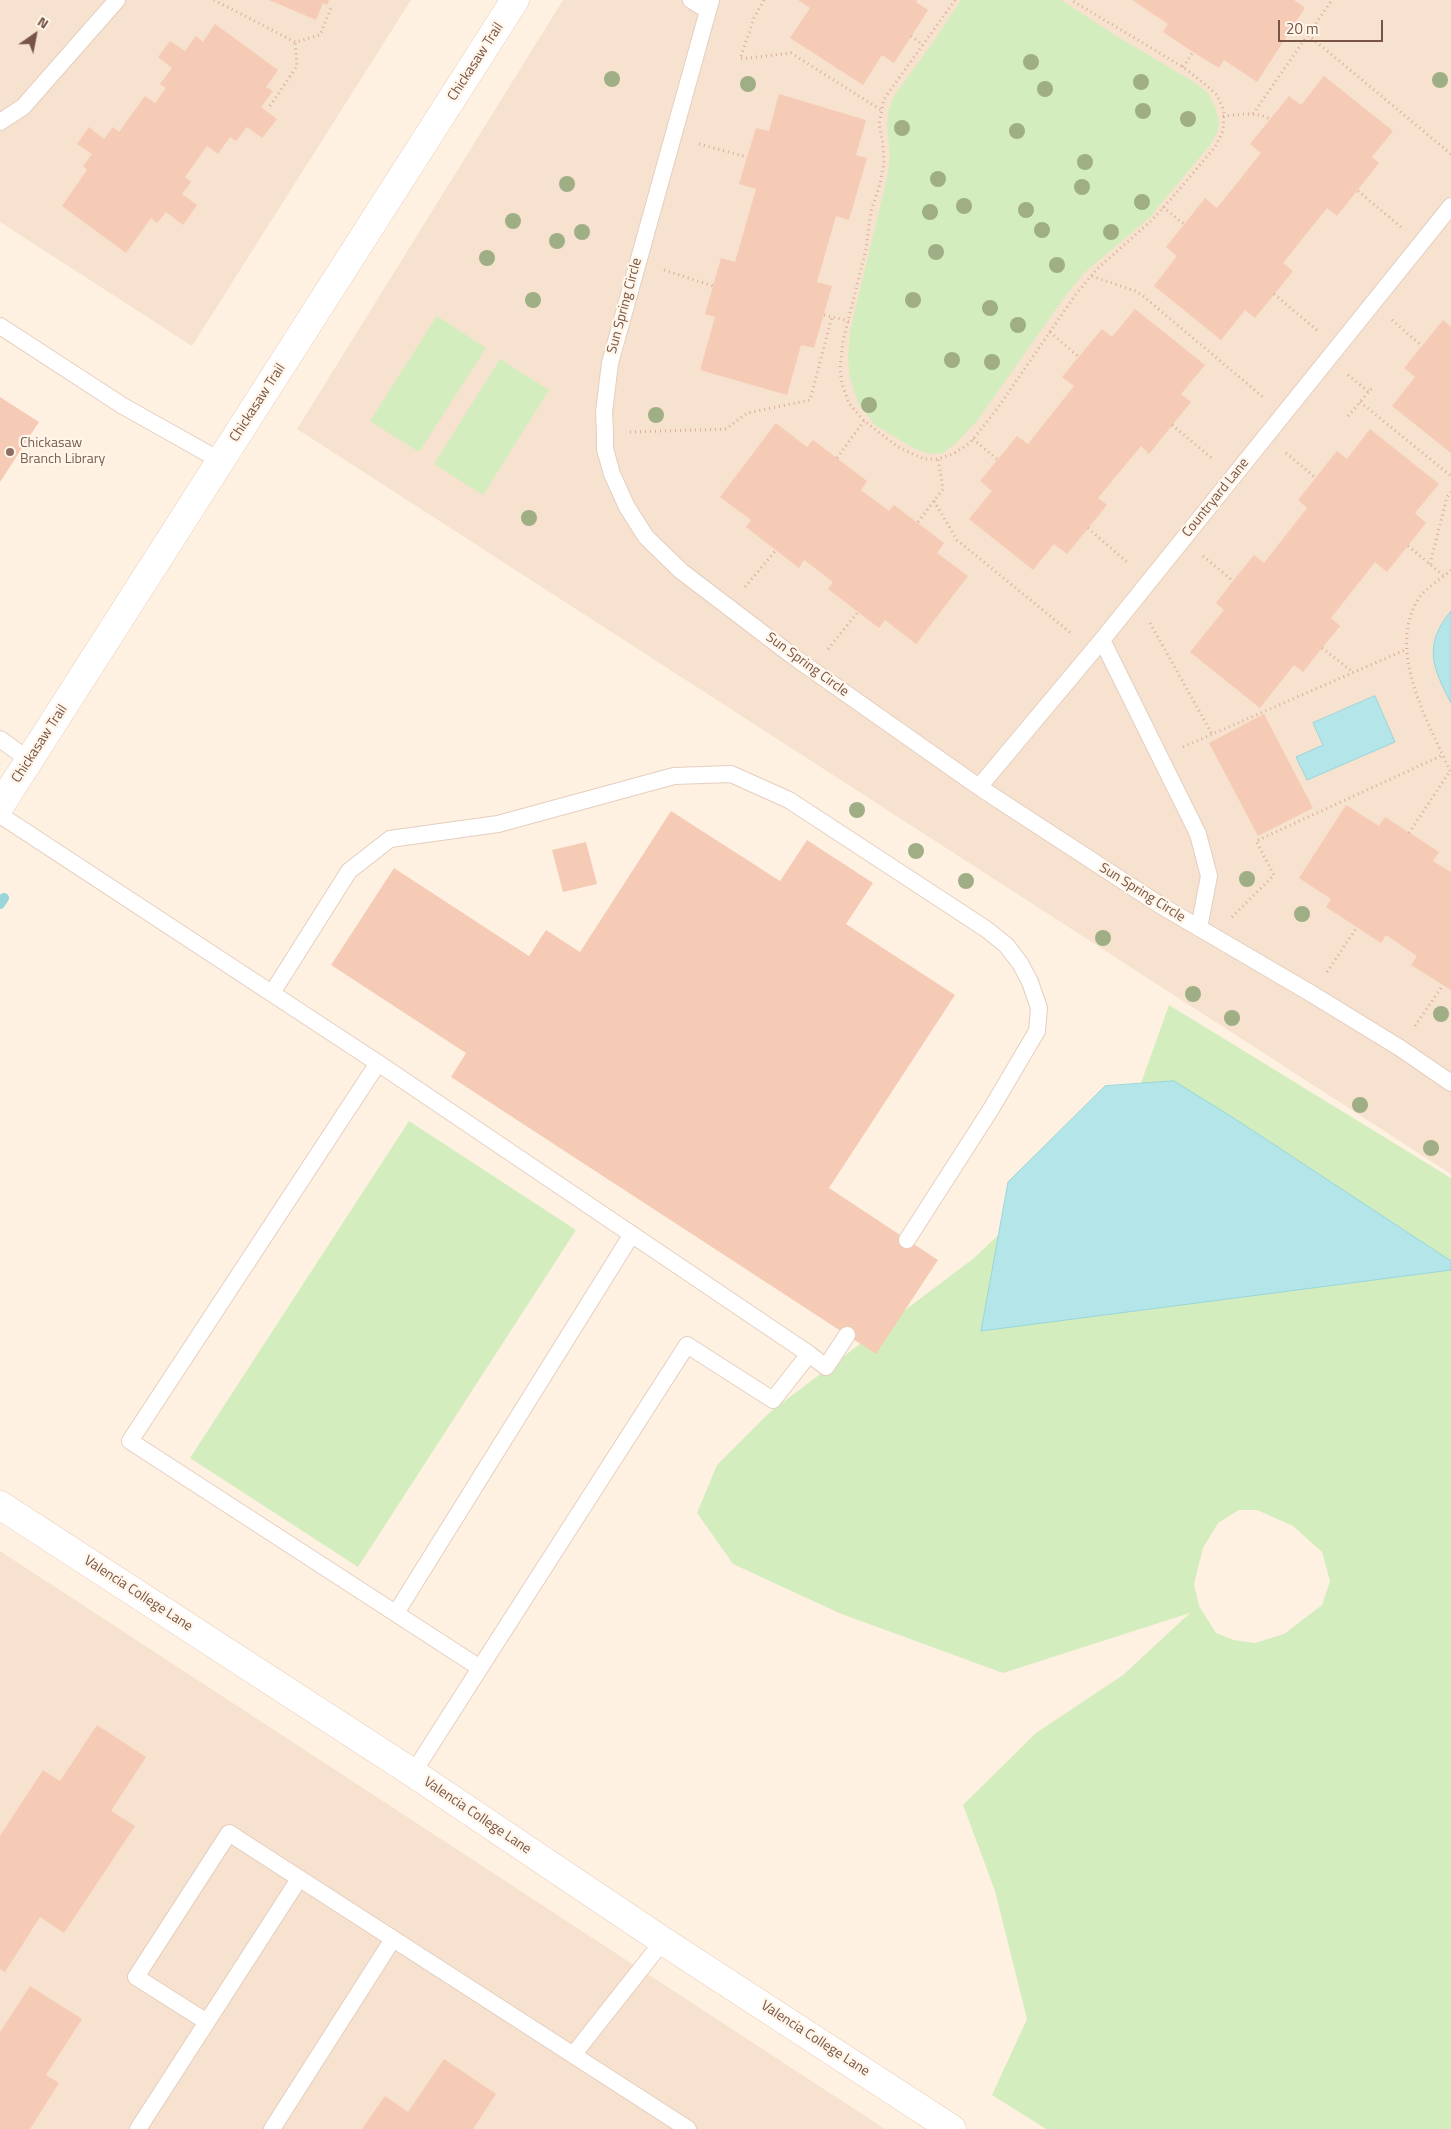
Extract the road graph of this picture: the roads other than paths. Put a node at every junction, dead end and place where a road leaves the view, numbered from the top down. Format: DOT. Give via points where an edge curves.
graph roads {
  1 [pos="116,0"];
  2 [pos="515,0"];
  3 [pos="691,0"];
  4 [pos="709,5"];
  5 [pos="0,122"];
  6 [pos="1451,206"];
  7 [pos="0,326"];
  8 [pos="221,461"];
  9 [pos="1097,646"];
  10 [pos="0,739"];
  11 [pos="30,760"];
  12 [pos="979,787"];
  13 [pos="0,806"];
  14 [pos="0,815"];
  15 [pos="1199,928"];
  16 [pos="272,992"];
  17 [pos="378,1062"];
  18 [pos="1451,1083"];
  19 [pos="632,1234"];
  20 [pos="907,1240"];
  21 [pos="847,1334"];
  22 [pos="809,1354"];
  23 [pos="0,1505"];
  24 [pos="396,1614"];
  25 [pos="480,1668"];
  26 [pos="413,1773"];
  27 [pos="299,1879"];
  28 [pos="393,1939"];
  29 [pos="663,1941"];
  30 [pos="207,2022"];
  31 [pos="573,2055"];
  32 [pos="138,2129"];
  33 [pos="272,2129"];
  34 [pos="688,2129"];
  35 [pos="952,2129"];
  1 -- 5 [label="lane" via="23,107"];
  2 -- 8 [label="street, Chickasaw Trail"];
  3 -- 4 [label="lane"];
  4 -- 12 [label="lane, Sun Spring Circle" via="610,363 604,412 605,449 612,474 646,537 681,571"];
  6 -- 9 [label="lane, Countryard Lane"];
  7 -- 8 [label="lane" via="123,406"];
  8 -- 11 [label="street, Chickasaw Trail"];
  9 -- 12 [label="lane, Countryard Lane"];
  9 -- 15 [label="lane" via="1160,757 1198,834 1209,876"];
  10 -- 11 [label="lane"];
  11 -- 13 [label="street, Chickasaw Trail"];
  12 -- 15 [label="lane, Sun Spring Circle"];
  14 -- 16 [label="lane"];
  15 -- 18 [label="lane, Sun Spring Circle" via="1400,1048"];
  16 -- 17 [label="lane"];
  16 -- 20 [label="lane" via="349,872 390,839 498,824 674,776 731,774 790,800 986,929 1006,945 1030,982 1039,1008 1037,1031"];
  17 -- 19 [label="lane"];
  17 -- 24 [label="lane" via="130,1441"];
  19 -- 22 [label="lane"];
  19 -- 24 [label="lane"];
  21 -- 22 [label="lane" via="826,1367"];
  22 -- 25 [label="lane" via="772,1400 687,1345"];
  23 -- 26 [label="street, Valencia College Lane"];
  24 -- 25 [label="lane"];
  25 -- 26 [label="lane"];
  26 -- 29 [label="street, Valencia College Lane"];
  27 -- 28 [label="lane"];
  27 -- 30 [label="lane"];
  27 -- 30 [label="lane" via="229,1833 141,1969 136,1977"];
  28 -- 31 [label="lane"];
  28 -- 33 [label="lane"];
  29 -- 31 [label="lane"];
  29 -- 35 [label="street, Valencia College Lane"];
  30 -- 32 [label="lane"];
  31 -- 34 [label="lane"];
}
